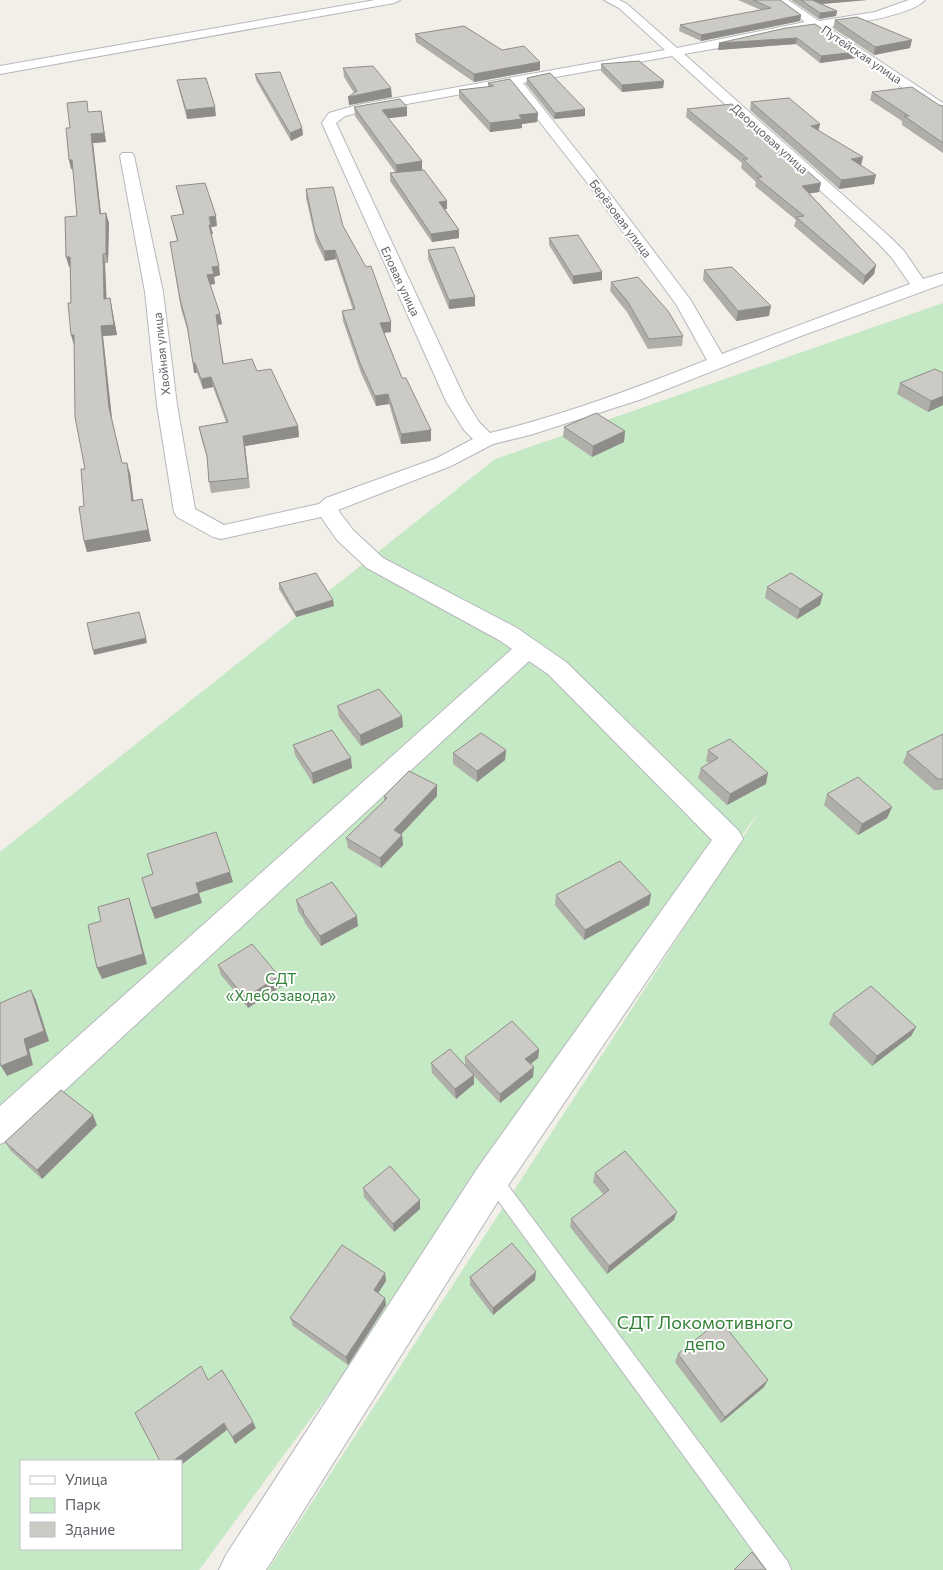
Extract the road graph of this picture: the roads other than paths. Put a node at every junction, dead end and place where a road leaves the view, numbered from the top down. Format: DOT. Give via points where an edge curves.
graph roads {
  1 [pos="394,0"];
  2 [pos="610,0"];
  3 [pos="780,0"];
  4 [pos="919,0"];
  5 [pos="818,24"];
  6 [pos="673,50"];
  7 [pos="0,70"];
  8 [pos="514,80"];
  9 [pos="943,109"];
  10 [pos="127,156"];
  11 [pos="943,278"];
  12 [pos="920,287"];
  13 [pos="718,362"];
  14 [pos="486,440"];
  15 [pos="326,509"];
  16 [pos="528,648"];
  17 [pos="0,1128"];
  18 [pos="492,1178"];
  19 [pos="241,1570"];
  20 [pos="780,1570"];
  1 -- 7 [label="street"];
  2 -- 6 [label="street, Дворцовая улица" via="623,6"];
  3 -- 5 [label="street, Путейская улица"];
  4 -- 5 [label="street" via="902,9"];
  5 -- 6 [label="street"];
  5 -- 9 [label="street, Путейская улица"];
  6 -- 8 [label="street"];
  6 -- 12 [label="street, Дворцовая улица" via="884,240"];
  8 -- 13 [label="street, Берёзовая улица" via="684,303"];
  8 -- 14 [label="street, Еловая улица" via="357,109 334,116 329,123 456,401 472,426"];
  10 -- 15 [label="street, Хвойная улица" via="154,292 167,405 185,512 222,532"];
  11 -- 12 [label="street"];
  12 -- 13 [label="street"];
  13 -- 14 [label="street" via="635,395"];
  14 -- 15 [label="street" via="444,462 334,503"];
  15 -- 16 [label="street" via="345,535 375,562"];
  16 -- 17 [label="street"];
  16 -- 18 [label="street" via="556,668 729,839"];
  18 -- 19 [label="street"];
  18 -- 20 [label="lane"];
}
